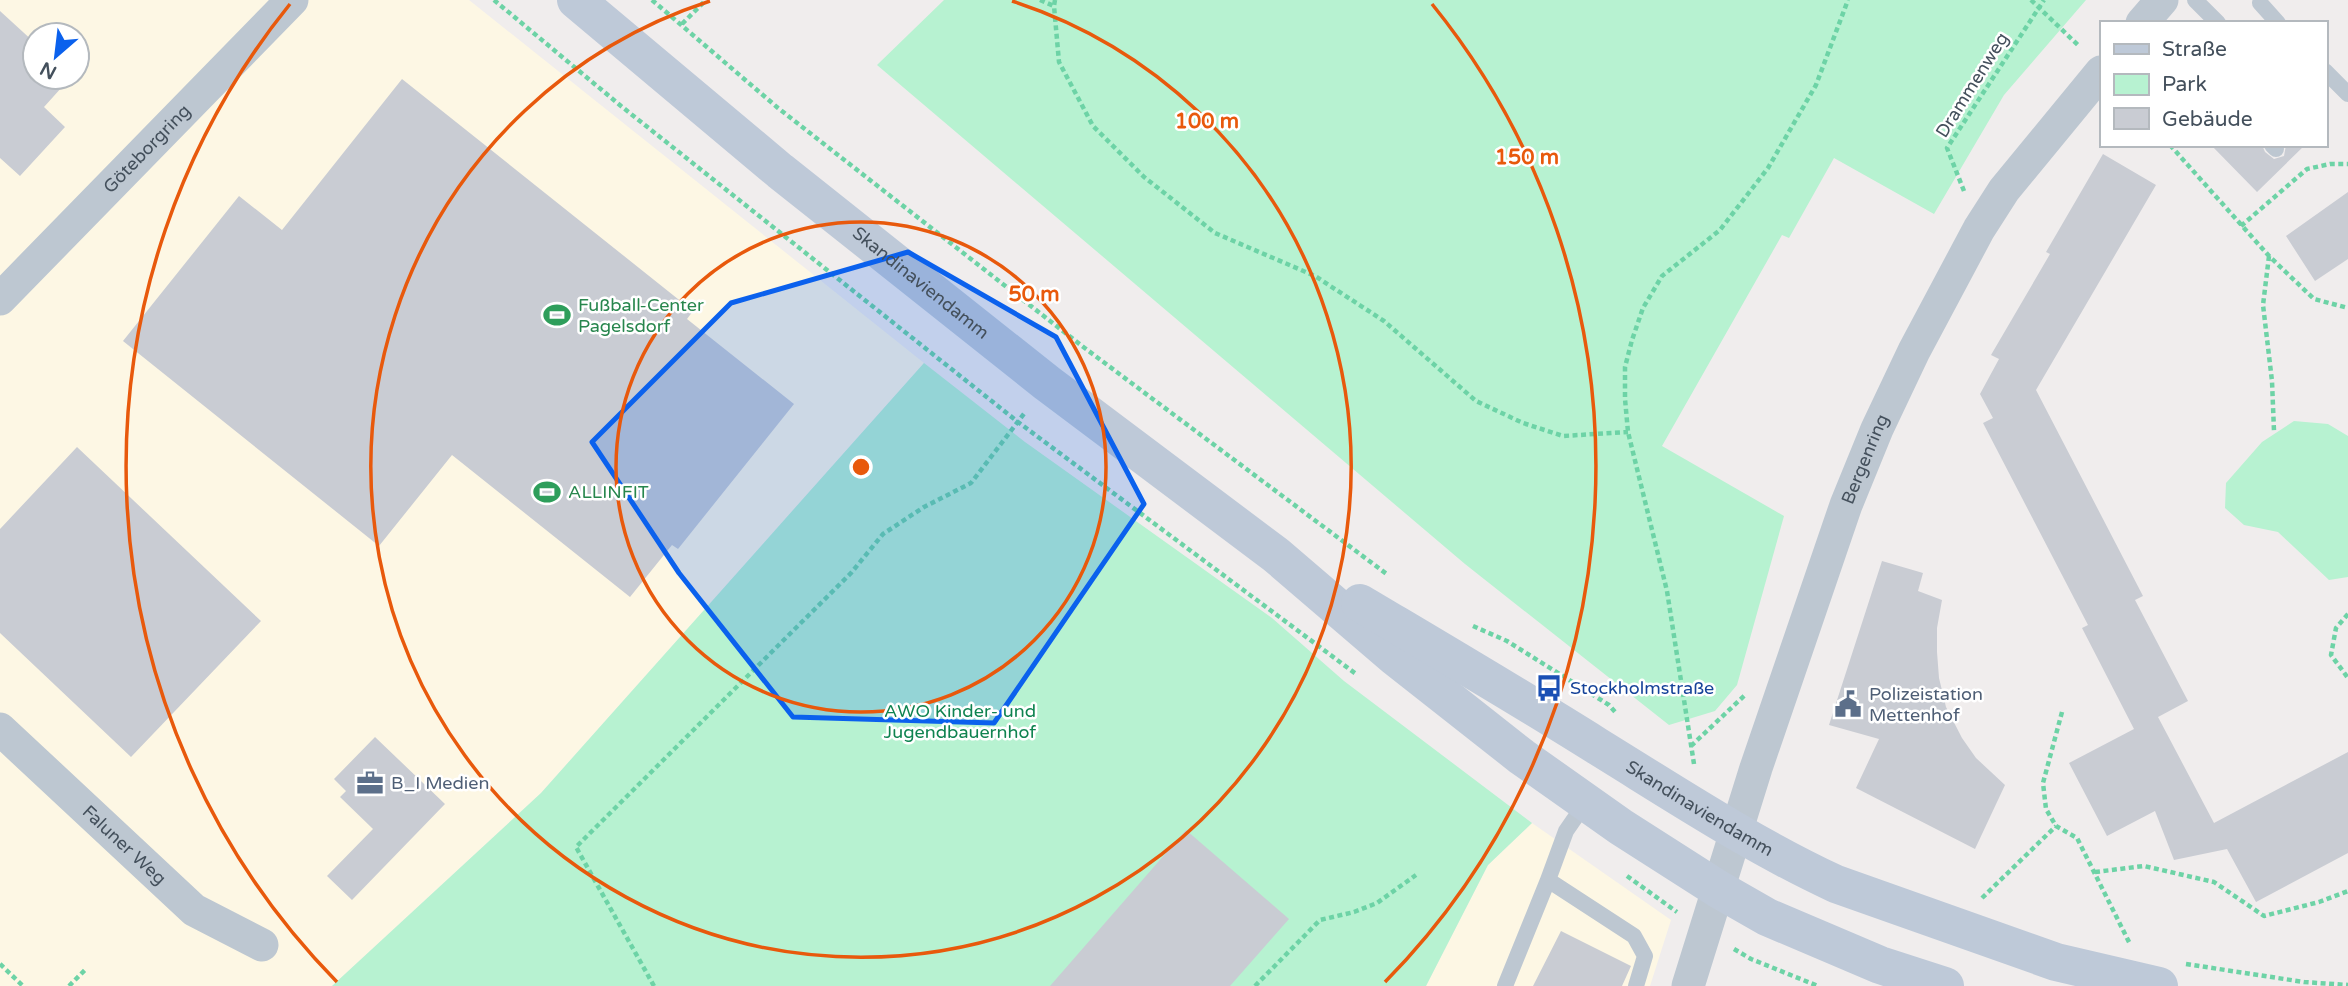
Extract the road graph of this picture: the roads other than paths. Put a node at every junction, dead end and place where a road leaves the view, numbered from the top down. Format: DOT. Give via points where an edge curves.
graph roads {
  1 [pos="292,0"];
  2 [pos="576,0"];
  3 [pos="2162,0"];
  4 [pos="2195,0"];
  5 [pos="2260,3"];
  6 [pos="2144,21"];
  7 [pos="2216,21"];
  8 [pos="2276,21"];
  9 [pos="2092,61"];
  10 [pos="2327,73"];
  11 [pos="2348,94"];
  12 [pos="0,299"];
  13 [pos="1276,555"];
  14 [pos="0,729"];
  15 [pos="1586,802"];
  16 [pos="1736,832"];
  17 [pos="1548,880"];
  18 [pos="1718,889"];
  19 [pos="262,945"];
  20 [pos="2167,974"];
  21 [pos="1505,986"];
  22 [pos="1636,986"];
  23 [pos="1688,986"];
  24 [pos="1945,986"];
  1 -- 12 [label="street, Göteborgring"];
  2 -- 13 [label="main road, Skandinaviendamm" via="780,171 1047,383"];
  3 -- 6 [label="street"];
  4 -- 7 [label="lane"];
  5 -- 8 [label="lane"];
  9 -- 16 [label="street, Bergenring" via="1979,229 1877,429 1846,505"];
  10 -- 11 [label="lane"];
  13 -- 15 [label="main road, Skandinaviendamm" via="1395,657"];
  13 -- 16 [label="main road, Skandinaviendamm"];
  14 -- 19 [label="street, Faluner Weg" via="194,910"];
  15 -- 17 [label="lane" via="1566,831"];
  15 -- 18 [label="main road, Skandinaviendamm"];
  16 -- 18 [label="street, Bergenring"];
  16 -- 20 [label="main road, Skandinaviendamm" via="1836,884 2056,962"];
  17 -- 21 [label="lane"];
  17 -- 22 [label="lane" via="1634,936 1645,956"];
  18 -- 23 [label="street"];
  18 -- 24 [label="main road, Skandinaviendamm" via="1815,939"];
}
